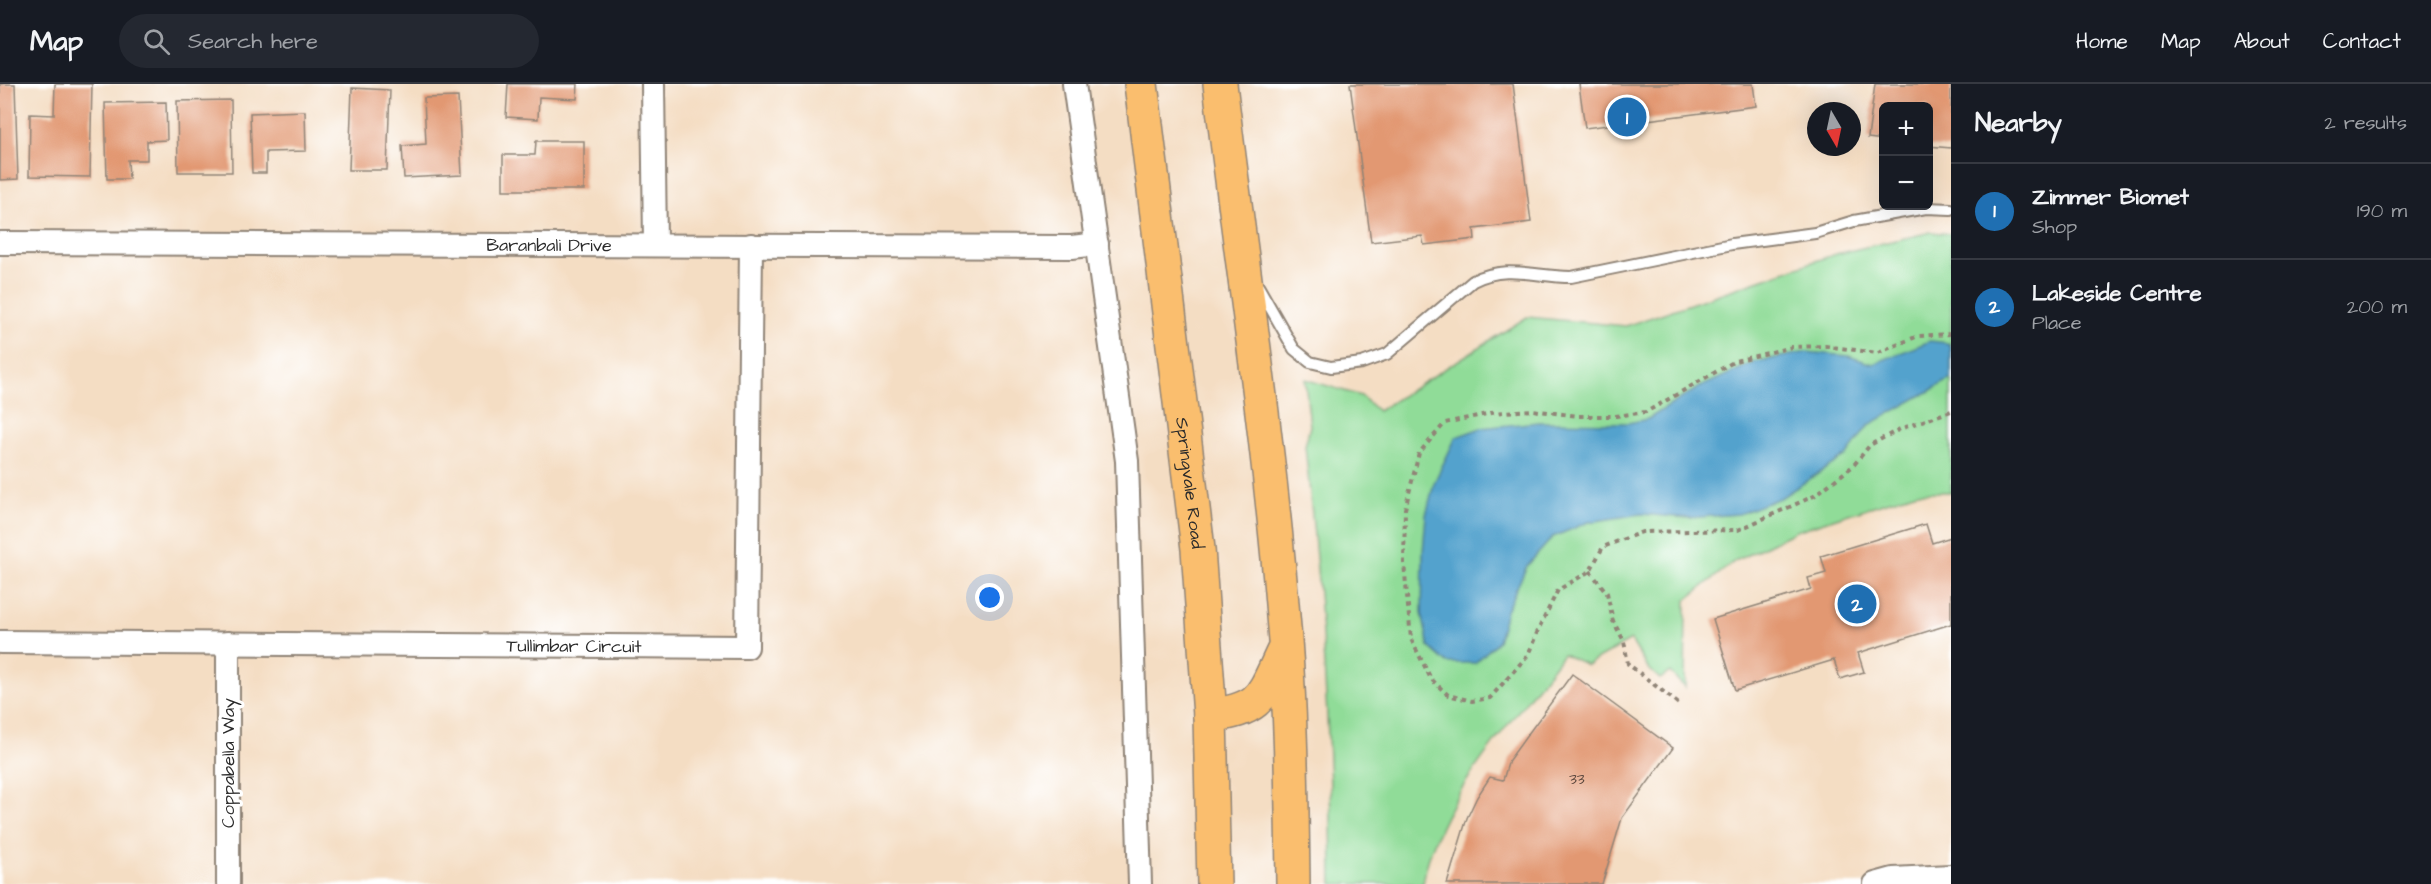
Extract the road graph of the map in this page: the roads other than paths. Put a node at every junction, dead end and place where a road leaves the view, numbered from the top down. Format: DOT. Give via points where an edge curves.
graph roads {
  1 [pos="653,84"];
  2 [pos="1074,84"];
  3 [pos="1141,84"];
  4 [pos="1220,84"];
  5 [pos="1951,209"];
  6 [pos="0,243"];
  7 [pos="655,244"];
  8 [pos="1097,244"];
  9 [pos="751,245"];
  10 [pos="1242,257"];
  11 [pos="0,642"];
  12 [pos="228,643"];
  13 [pos="1285,648"];
  14 [pos="1210,716"];
  15 [pos="1951,876"];
  16 [pos="228,884"];
  17 [pos="1140,884"];
  18 [pos="1214,884"];
  19 [pos="1293,884"];
  20 [pos="1875,884"];
  1 -- 7 [label="street"];
  2 -- 8 [label="street"];
  3 -- 14 [label="highway, Springvale Road" via="1198,549"];
  4 -- 10 [label="highway"];
  5 -- 10 [label="lane" via="1915,210 1815,233 1732,244 1571,277 1544,277 1513,270 1490,272 1473,281 1387,354 1362,363 1331,367 1319,366 1302,356 1286,338"];
  6 -- 7 [label="street, Baranbali Drive"];
  7 -- 9 [label="street, Baranbali Drive"];
  8 -- 9 [label="street, Baranbali Drive"];
  8 -- 17 [label="street" via="1127,461"];
  9 -- 12 [label="street, Tullimbar Circuit" via="747,647"];
  10 -- 13 [label="highway" via="1268,465"];
  11 -- 12 [label="street, Tullimbar Circuit"];
  12 -- 16 [label="street, Coppabella Way"];
  13 -- 14 [label="highway" via="1263,695 1255,703 1236,712"];
  13 -- 19 [label="highway"];
  14 -- 18 [label="highway, Springvale Road"];
  15 -- 20 [label="street" via="1893,879"];
}
